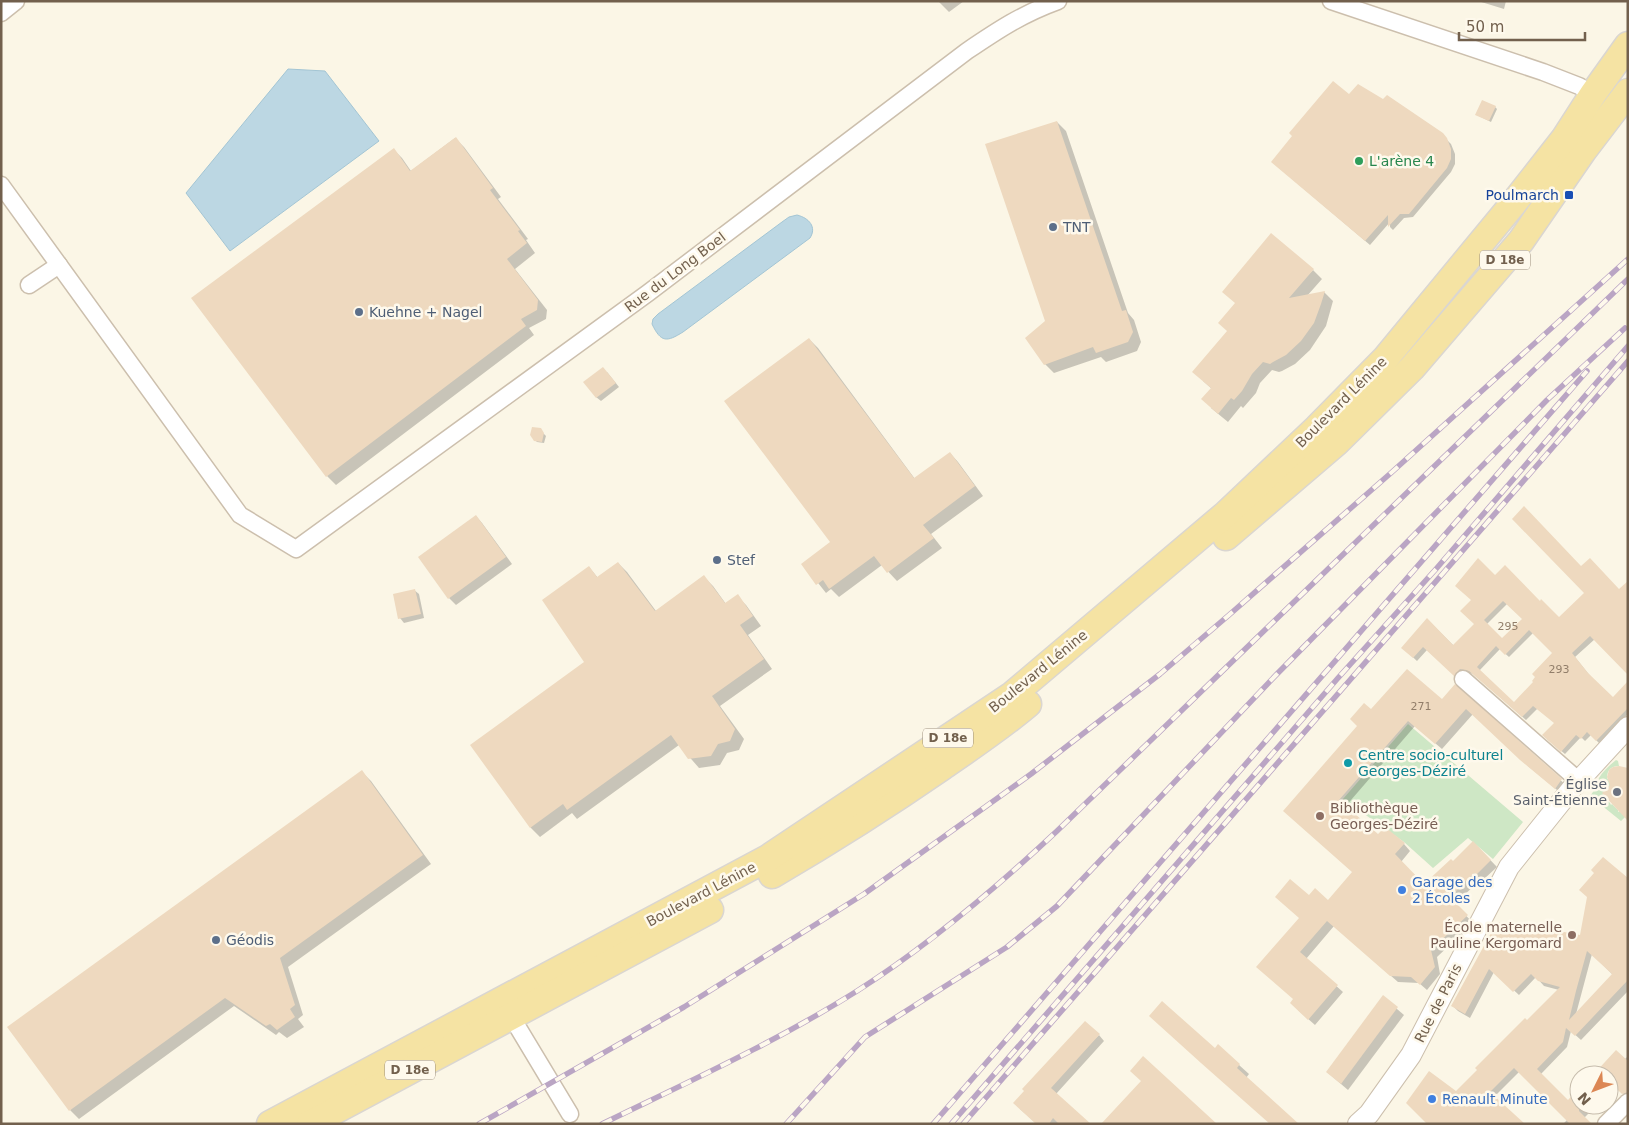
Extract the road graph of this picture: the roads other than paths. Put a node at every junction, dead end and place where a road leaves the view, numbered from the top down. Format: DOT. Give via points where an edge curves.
graph roads {
  1 [pos="16,1"];
  2 [pos="1058,1"];
  3 [pos="1341,3"];
  4 [pos="1,13"];
  5 [pos="1628,45"];
  6 [pos="1593,94"];
  7 [pos="1624,104"];
  8 [pos="1,185"];
  9 [pos="59,265"];
  10 [pos="30,285"];
  11 [pos="1463,679"];
  12 [pos="1624,732"];
  13 [pos="1579,781"];
  14 [pos="511,1016"];
  15 [pos="1628,1102"];
  16 [pos="570,1114"];
  17 [pos="1369,1120"];
  18 [pos="270,1124"];
  19 [pos="310,1124"];
  20 [pos="1606,1124"];
  1 -- 4 [label="street"];
  2 -- 9 [label="street, Rue du Long Boel" via="1008,23 967,51 648,293 296,549 240,515"];
  3 -- 6 [label="street" via="1543,72"];
  5 -- 6 [label="main road, Boulevard Lénine / D 18e"];
  6 -- 7 [label="street"];
  6 -- 18 [label="main road, Boulevard Lénine / D 18e" via="1564,139 1513,204 1385,358 1226,514 1012,695 768,858"];
  7 -- 14 [label="main road, D 18e" via="1583,151 1521,241 1379,402 1025,706 909,790 825,844 752,887"];
  8 -- 9 [label="street"];
  9 -- 10 [label="street"];
  11 -- 13 [label="street"];
  12 -- 13 [label="street, Rue de Paris"];
  13 -- 17 [label="street, Rue de Paris" via="1509,867 1411,1055"];
  14 -- 16 [label="street"];
  14 -- 19 [label="main road, D 18e"];
  15 -- 20 [label="street"];
}
